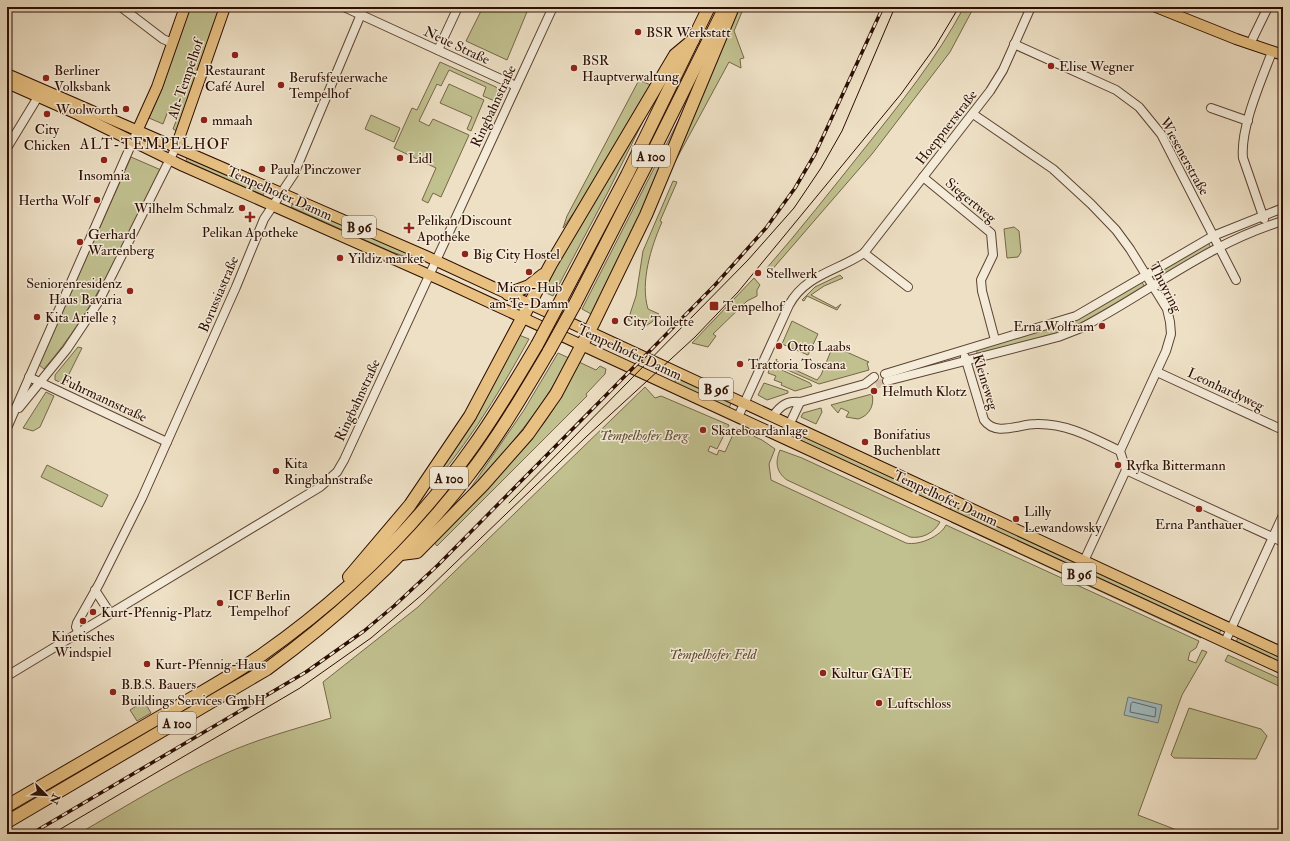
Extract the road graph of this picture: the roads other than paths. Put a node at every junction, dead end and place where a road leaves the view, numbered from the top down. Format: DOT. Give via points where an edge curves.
graph roads {
  1 [pos="122,7"];
  2 [pos="186,7"];
  3 [pos="225,7"];
  4 [pos="344,7"];
  5 [pos="458,7"];
  6 [pos="553,7"];
  7 [pos="709,7"];
  8 [pos="725,7"];
  9 [pos="733,7"];
  10 [pos="1031,7"];
  11 [pos="1156,7"];
  12 [pos="1172,7"];
  13 [pos="1268,7"];
  14 [pos="362,11"];
  15 [pos="693,40"];
  16 [pos="1251,41"];
  17 [pos="172,43"];
  18 [pos="1014,44"];
  19 [pos="1283,49"];
  20 [pos="438,50"];
  21 [pos="1272,52"];
  22 [pos="1283,55"];
  23 [pos="7,74"];
  24 [pos="7,83"];
  25 [pos="516,86"];
  26 [pos="40,94"];
  27 [pos="1211,108"];
  28 [pos="973,114"];
  29 [pos="1248,121"];
  30 [pos="138,130"];
  31 [pos="133,141"];
  32 [pos="176,147"];
  33 [pos="7,148"];
  34 [pos="171,159"];
  35 [pos="923,177"];
  36 [pos="282,193"];
  37 [pos="273,205"];
  38 [pos="1283,208"];
  39 [pos="1263,215"];
  40 [pos="1283,221"];
  41 [pos="1267,226"];
  42 [pos="1213,236"];
  43 [pos="1219,247"];
  44 [pos="864,253"];
  45 [pos="436,261"];
  46 [pos="549,268"];
  47 [pos="430,275"];
  48 [pos="1147,275"];
  49 [pos="1236,280"];
  50 [pos="1153,285"];
  51 [pos="908,286"];
  52 [pos="508,294"];
  53 [pos="530,304"];
  54 [pos="523,318"];
  55 [pos="590,331"];
  56 [pos="995,340"];
  57 [pos="582,345"];
  58 [pos="963,350"];
  59 [pos="966,361"];
  60 [pos="896,371"];
  61 [pos="1157,372"];
  62 [pos="29,377"];
  63 [pos="899,379"];
  64 [pos="875,381"];
  65 [pos="40,382"];
  66 [pos="800,402"];
  67 [pos="745,403"];
  68 [pos="14,415"];
  69 [pos="773,416"];
  70 [pos="738,417"];
  71 [pos="789,424"];
  72 [pos="7,428"];
  73 [pos="1283,430"];
  74 [pos="782,438"];
  75 [pos="167,442"];
  76 [pos="1120,451"];
  77 [pos="1126,470"];
  78 [pos="951,499"];
  79 [pos="946,513"];
  80 [pos="1283,515"];
  81 [pos="1273,537"];
  82 [pos="1283,542"];
  83 [pos="401,554"];
  84 [pos="1084,561"];
  85 [pos="1078,574"];
  86 [pos="95,590"];
  87 [pos="340,593"];
  88 [pos="110,613"];
  89 [pos="1231,629"];
  90 [pos="78,632"];
  91 [pos="1225,642"];
  92 [pos="1283,653"];
  93 [pos="1283,669"];
  94 [pos="7,676"];
  95 [pos="7,806"];
  96 [pos="7,822"];
  1 -- 17 [label="street" via="163,39"];
  2 -- 17 [label="main road, Alt-Tempelhof"];
  3 -- 32 [label="main road, Alt-Tempelhof"];
  4 -- 14 [label="street, Neue Straße"];
  5 -- 20 [label="street"];
  6 -- 25 [label="street, Ringbahnstraße"];
  7 -- 15 [label="highway, A 100"];
  8 -- 83 [label="highway, A 100, bridge" via="549,351 511,415 468,475"];
  9 -- 55 [label="highway" via="646,215"];
  10 -- 18 [label="street, Hoeppnerstraße"];
  11 -- 16 [label="main road"];
  12 -- 16 [label="main road"];
  13 -- 16 [label="street"];
  14 -- 20 [label="street, Neue Straße"];
  14 -- 36 [label="street, Borussiastraße" via="294,174"];
  15 -- 46 [label="highway" via="675,55"];
  15 -- 87 [label="highway, A 100, bridge" via="627,175 562,298 495,414 452,474 407,528"];
  16 -- 19 [label="main road"];
  16 -- 21 [label="main road"];
  17 -- 30 [label="main road, Alt-Tempelhof" via="157,87"];
  18 -- 28 [label="street, Hoeppnerstraße" via="1003,70"];
  18 -- 42 [label="street, Wiesenerstraße" via="1111,87 1139,107 1161,134"];
  20 -- 25 [label="street, Neue Straße"];
  21 -- 22 [label="main road"];
  21 -- 29 [label="street"];
  23 -- 26 [label="main road, Tempelhofer Damm / B 96"];
  24 -- 26 [label="main road, Tempelhofer Damm / B 96"];
  25 -- 45 [label="street, Ringbahnstraße"];
  26 -- 30 [label="main road, Tempelhofer Damm / B 96"];
  26 -- 31 [label="main road, Tempelhofer Damm / B 96"];
  26 -- 33 [label="street"];
  27 -- 29 [label="street"];
  28 -- 35 [label="street, Hoeppnerstraße"];
  28 -- 48 [label="street, Thuyring" via="1029,151 1075,189 1116,230"];
  29 -- 39 [label="street" via="1242,148 1243,158"];
  30 -- 31 [label="street, Alt-Tempelhof"];
  30 -- 32 [label="main road, Tempelhofer Damm / B 96"];
  31 -- 34 [label="main road, Tempelhofer Damm / B 96"];
  31 -- 62 [label="street, Alt-Tempelhof"];
  32 -- 34 [label="street, Alt-Tempelhof"];
  32 -- 36 [label="main road, Tempelhofer Damm / B 96"];
  34 -- 37 [label="main road, Tempelhofer Damm / B 96"];
  34 -- 65 [label="street, Alt-Tempelhof" via="99,301 78,334"];
  35 -- 44 [label="street, Hoeppnerstraße"];
  35 -- 56 [label="street, Siegertweg" via="991,232 993,255 985,270 982,285"];
  36 -- 37 [label="street, Borussiastraße"];
  36 -- 45 [label="main road, Tempelhofer Damm / B 96"];
  37 -- 47 [label="main road, Tempelhofer Damm / B 96"];
  37 -- 75 [label="street, Borussiastraße" via="264,219"];
  38 -- 39 [label="street"];
  39 -- 41 [label="street"];
  39 -- 42 [label="street"];
  40 -- 41 [label="street"];
  41 -- 43 [label="street"];
  42 -- 43 [label="street, Wiesenerstraße"];
  42 -- 48 [label="street"];
  43 -- 49 [label="street, Wiesenerstraße"];
  43 -- 50 [label="street"];
  44 -- 51 [label="street"];
  44 -- 67 [label="street, Hoeppnerstraße" via="799,289 789,305"];
  45 -- 47 [label="street, Ringbahnstraße"];
  45 -- 52 [label="main road, Tempelhofer Damm / B 96"];
  46 -- 52 [label="highway" via="532,284"];
  46 -- 53 [label="highway"];
  47 -- 54 [label="main road, Tempelhofer Damm / B 96"];
  47 -- 88 [label="street, Ringbahnstraße" via="344,460 334,475 320,487"];
  48 -- 50 [label="street, Thuyring"];
  48 -- 56 [label="street" via="1076,316"];
  50 -- 59 [label="street" via="1081,328 1058,337"];
  50 -- 61 [label="street, Thuyring" via="1167,309 1170,322 1170,342"];
  52 -- 53 [label="main road, Tempelhofer Damm / B 96"];
  53 -- 54 [label="highway"];
  53 -- 55 [label="main road, Tempelhofer Damm / B 96"];
  54 -- 57 [label="main road, Tempelhofer Damm / B 96"];
  54 -- 87 [label="highway" via="470,416 432,475 410,505 347,578"];
  55 -- 57 [label="highway"];
  55 -- 67 [label="main road, Tempelhofer Damm / B 96"];
  56 -- 58 [label="street"];
  57 -- 70 [label="main road, Tempelhofer Damm / B 96"];
  57 -- 83 [label="highway" via="556,394 538,421 504,462 417,552"];
  58 -- 59 [label="street, Kleineweg"];
  58 -- 60 [label="street"];
  59 -- 63 [label="street"];
  59 -- 76 [label="street, Kleineweg" via="984,420 991,428 1024,424 1060,426"];
  60 -- 63 [label="street"];
  60 -- 63 [label="street" via="886,378"];
  61 -- 73 [label="street, Leonhardyweg"];
  61 -- 76 [label="street, Thuyring"];
  62 -- 65 [label="street, Fuhrmannstraße"];
  62 -- 68 [label="street, Alt-Tempelhof"];
  64 -- 66 [label="street"];
  65 -- 68 [label="street, Alt-Tempelhof"];
  65 -- 75 [label="street, Fuhrmannstraße"];
  66 -- 69 [label="street" via="786,403"];
  66 -- 71 [label="street"];
  67 -- 69 [label="main road, Tempelhofer Damm / B 96"];
  67 -- 70 [label="street, Hoeppnerstraße"];
  68 -- 72 [label="street"];
  69 -- 71 [label="main road, Tempelhofer Damm / B 96"];
  70 -- 74 [label="main road, Tempelhofer Damm / B 96"];
  71 -- 74 [label="street"];
  71 -- 78 [label="main road, Tempelhofer Damm / B 96"];
  74 -- 79 [label="main road, Tempelhofer Damm / B 96"];
  75 -- 86 [label="street, Borussiastraße"];
  76 -- 77 [label="street"];
  77 -- 81 [label="street"];
  77 -- 84 [label="street"];
  78 -- 79 [label="main road"];
  78 -- 84 [label="main road, Tempelhofer Damm / B 96"];
  79 -- 85 [label="main road, Tempelhofer Damm / B 96"];
  80 -- 81 [label="street"];
  81 -- 82 [label="street"];
  81 -- 89 [label="street"];
  83 -- 96 [label="highway, A 100" via="313,634 267,669"];
  84 -- 85 [label="street"];
  84 -- 89 [label="main road, Tempelhofer Damm / B 96"];
  85 -- 91 [label="main road, Tempelhofer Damm / B 96"];
  86 -- 88 [label="street"];
  86 -- 90 [label="street, Borussiastraße" via="76,625"];
  87 -- 95 [label="highway, A 100" via="256,658"];
  88 -- 90 [label="street, Ringbahnstraße"];
  89 -- 91 [label="street"];
  89 -- 92 [label="main road, Tempelhofer Damm / B 96"];
  90 -- 94 [label="street, Ringbahnstraße"];
  91 -- 93 [label="main road, Tempelhofer Damm / B 96"];
}
